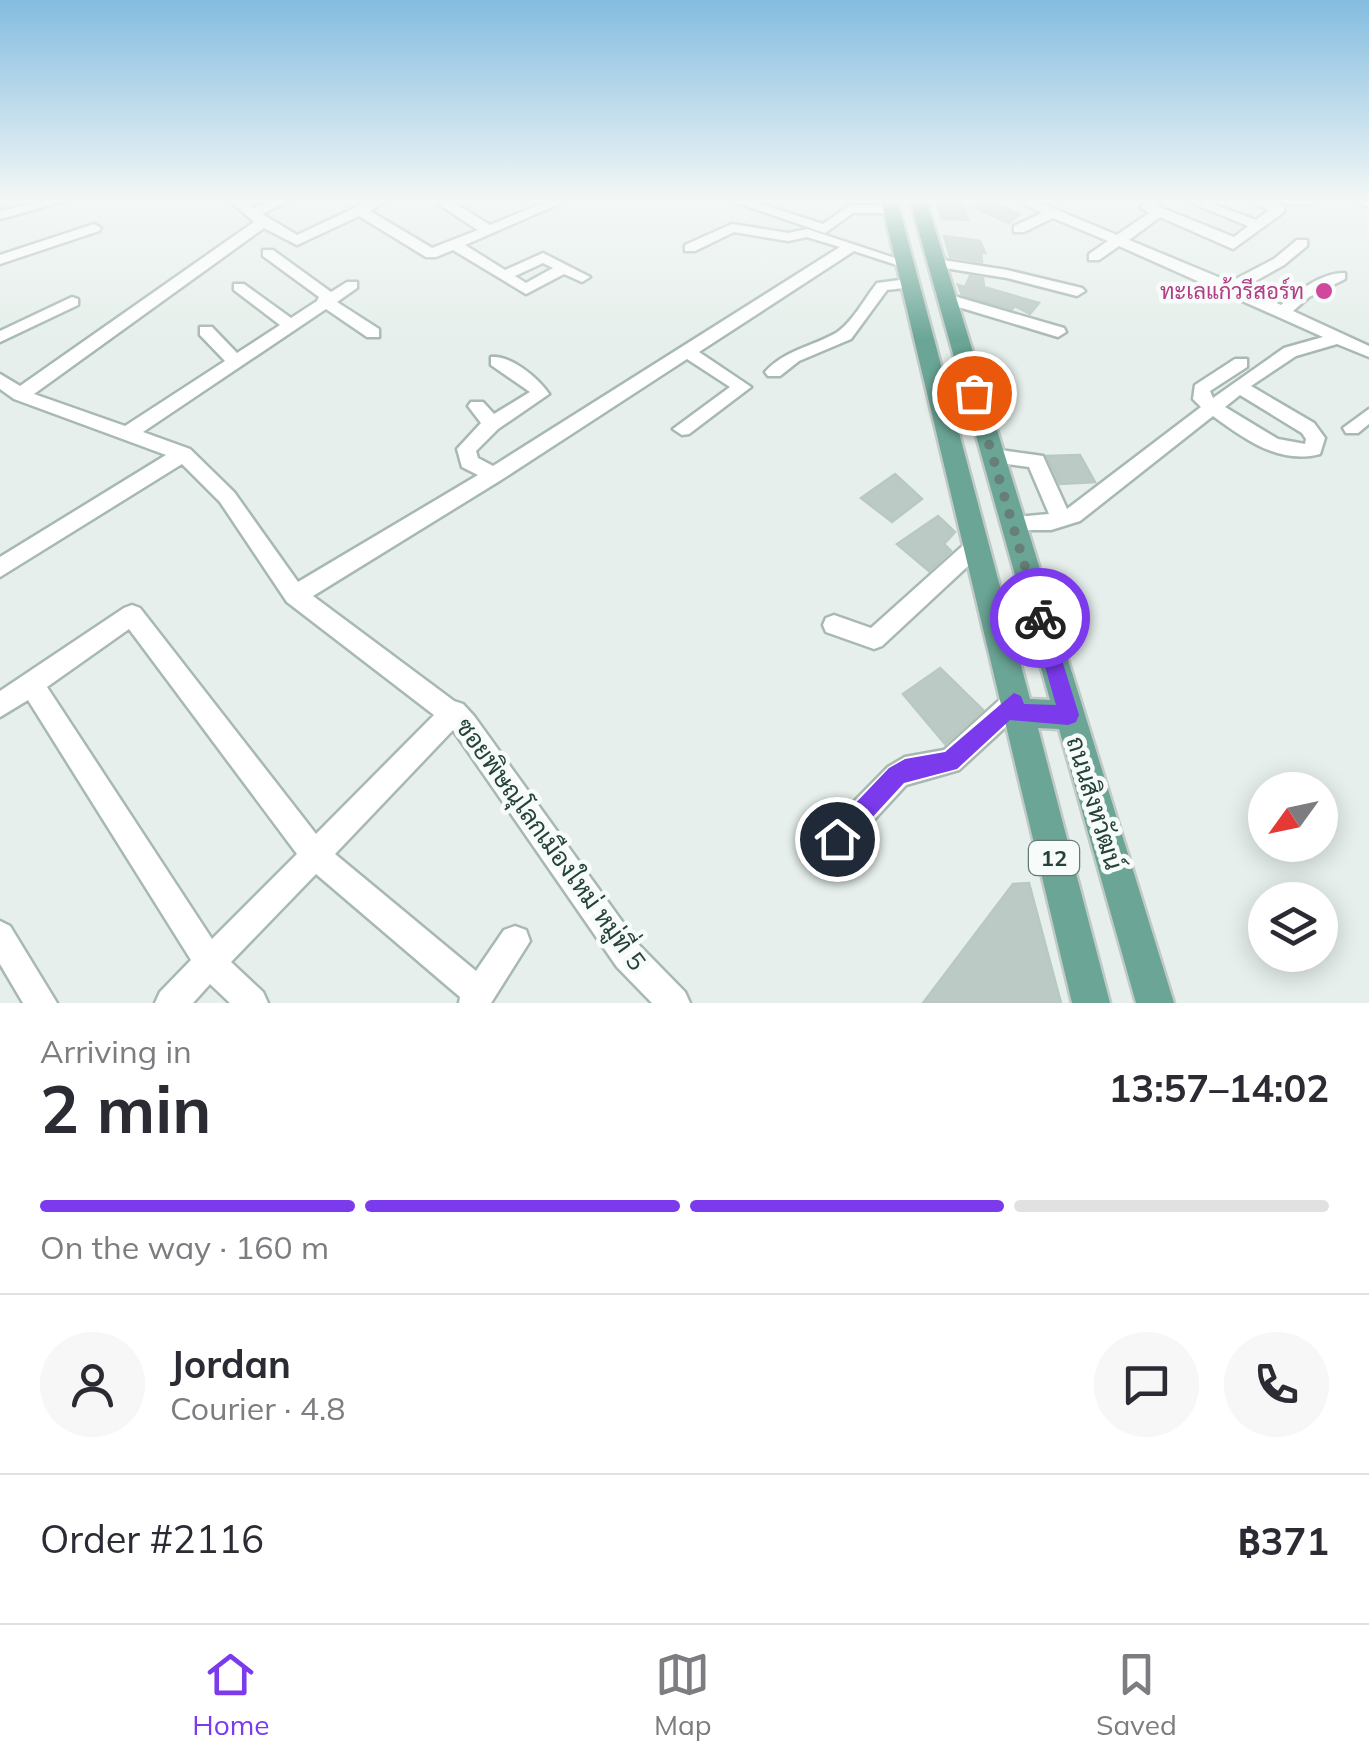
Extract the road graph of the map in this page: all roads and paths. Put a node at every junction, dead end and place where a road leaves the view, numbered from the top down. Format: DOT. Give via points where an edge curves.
graph roads {
  1 [pos="39,247"];
  2 [pos="220,247"];
  3 [pos="419,247"];
  4 [pos="449,247"];
  5 [pos="457,247"];
  6 [pos="851,247"];
  7 [pos="854,247"];
  8 [pos="899,247"];
  9 [pos="932,247"];
  10 [pos="1108,247"];
  11 [pos="1137,247"];
  12 [pos="1297,247"];
  13 [pos="268,253"];
  14 [pos="1094,257"];
  15 [pos="0,260"];
  16 [pos="937,264"];
  17 [pos="906,273"];
  18 [pos="1340,276"];
  19 [pos="582,277"];
  20 [pos="352,285"];
  21 [pos="240,287"];
  22 [pos="1231,288"];
  23 [pos="1077,292"];
  24 [pos="947,299"];
  25 [pos="327,300"];
  26 [pos="72,302"];
  27 [pos="1282,312"];
  28 [pos="290,325"];
  29 [pos="206,331"];
  30 [pos="1058,332"];
  31 [pos="372,333"];
  32 [pos="0,337"];
  33 [pos="1338,338"];
  34 [pos="686,352"];
  35 [pos="1369,352"];
  36 [pos="497,361"];
  37 [pos="236,362"];
  38 [pos="1241,363"];
  39 [pos="774,372"];
  40 [pos="0,380"];
  41 [pos="1240,387"];
  42 [pos="20,395"];
  43 [pos="477,406"];
  44 [pos="1213,407"];
  45 [pos="1369,415"];
  46 [pos="492,424"];
  47 [pos="1352,428"];
  48 [pos="682,429"];
  49 [pos="130,432"];
  50 [pos="183,454"];
  51 [pos="993,456"];
  52 [pos="494,474"];
  53 [pos="1061,520"];
  54 [pos="1013,524"];
  55 [pos="975,547"];
  56 [pos="0,568"];
  57 [pos="295,595"];
  58 [pos="834,625"];
  59 [pos="31,684"];
  60 [pos="0,705"];
  61 [pos="1015,708"];
  62 [pos="454,712"];
  63 [pos="1068,715"];
  64 [pos="837,839"];
  65 [pos="315,854"];
  66 [pos="0,936"];
  67 [pos="515,941"];
  68 [pos="211,964"];
  69 [pos="476,998"];
  70 [pos="41,1003"];
  71 [pos="171,1003"];
  72 [pos="252,1003"];
  73 [pos="674,1003"];
  74 [pos="1091,1003"];
  75 [pos="1155,1003"];
  1 -- 15 [label="street"];
  2 -- 42 [label="street"];
  3 -- 4 [label="street" via="430,254"];
  5 -- 19 [label="street" via="526,289 564,268"];
  6 -- 34 [label="street"];
  7 -- 17 [label="street"];
  8 -- 17 [label="main road, ถนนสิงหวัฒน์ / 12"];
  9 -- 16 [label="main road, ถนนสิงหวัฒน์ / 12"];
  10 -- 14 [label="street"];
  11 -- 22 [label="street"];
  12 -- 22 [label="street"];
  13 -- 25 [label="street"];
  16 -- 23 [label="street"];
  16 -- 24 [label="main road, ถนนสิงหวัฒน์ / 12"];
  17 -- 39 [label="street" via="882,286 845,334"];
  17 -- 55 [label="main road, ถนนสิงหวัฒน์ / 12"];
  18 -- 27 [label="street"];
  20 -- 25 [label="street"];
  21 -- 28 [label="street"];
  22 -- 27 [label="street"];
  24 -- 30 [label="street"];
  24 -- 51 [label="main road, ถนนสิงหวัฒน์ / 12"];
  25 -- 28 [label="street"];
  25 -- 31 [label="street"];
  26 -- 32 [label="street"];
  27 -- 33 [label="street"];
  28 -- 37 [label="street"];
  29 -- 37 [label="street"];
  33 -- 35 [label="street"];
  33 -- 41 [label="street" via="1290,352"];
  34 -- 48 [label="street" via="742,387"];
  34 -- 52 [label="street"];
  36 -- 46 [label="street" via="540,394"];
  37 -- 49 [label="street"];
  38 -- 44 [label="street" via="1198,392"];
  40 -- 42 [label="street, ซอยพิษณุโลกเมืองใหม่ หมู่ที่ 5"];
  41 -- 44 [label="street"];
  41 -- 44 [label="street" via="1308,428 1316,438 1313,449 1287,452"];
  42 -- 49 [label="street, ซอยพิษณุโลกเมืองใหม่ หมู่ที่ 5"];
  43 -- 46 [label="street"];
  44 -- 53 [label="street" via="1089,506"];
  45 -- 47 [label="street"];
  46 -- 52 [label="street" via="466,450 469,462"];
  49 -- 50 [label="street, ซอยพิษณุโลกเมืองใหม่ หมู่ที่ 5"];
  50 -- 56 [label="street"];
  50 -- 57 [label="street, ซอยพิษณุโลกเมืองใหม่ หมู่ที่ 5" via="227,497"];
  51 -- 53 [label="street" via="1036,461"];
  51 -- 54 [label="main road, ถนนสิงหวัฒน์ / 12"];
  52 -- 57 [label="street"];
  53 -- 54 [label="street"];
  54 -- 63 [label="main road, ถนนสิงหวัฒน์ / 12"];
  55 -- 58 [label="street" via="874,639"];
  55 -- 61 [label="main road, ถนนสิงหวัฒน์ / 12"];
  57 -- 62 [label="street, ซอยพิษณุโลกเมืองใหม่ หมู่ที่ 5"];
  59 -- 60 [label="street"];
  59 -- 65 [label="street" via="132,615"];
  59 -- 68 [label="street"];
  61 -- 63 [label="main road"];
  61 -- 64 [label="street" via="950,762 905,770"];
  61 -- 74 [label="main road, ถนนสิงหวัฒน์ / 12"];
  62 -- 65 [label="street"];
  62 -- 73 [label="street, ซอยพิษณุโลกเมืองใหม่ หมู่ที่ 5" via="628,956"];
  63 -- 75 [label="main road, ถนนสิงหวัฒน์ / 12"];
  65 -- 68 [label="street"];
  65 -- 69 [label="street"];
  66 -- 70 [label="street"];
  67 -- 69 [label="street"];
  68 -- 71 [label="street"];
  68 -- 72 [label="street"];
}
